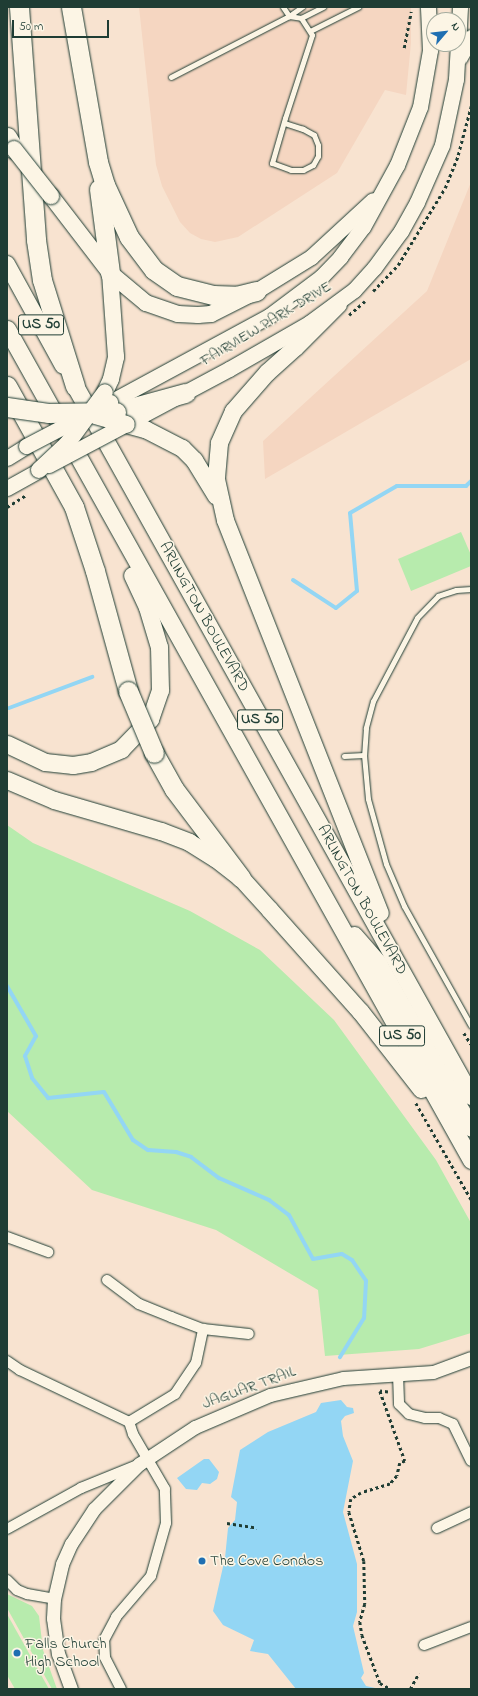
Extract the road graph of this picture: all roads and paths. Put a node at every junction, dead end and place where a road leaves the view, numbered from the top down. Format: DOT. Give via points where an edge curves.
graph roads {
  1 [pos="20,7"];
  2 [pos="71,7"];
  3 [pos="283,7"];
  4 [pos="302,7"];
  5 [pos="323,7"];
  6 [pos="358,7"];
  7 [pos="428,7"];
  8 [pos="460,7"];
  9 [pos="411,12"];
  10 [pos="289,16"];
  11 [pos="301,18"];
  12 [pos="310,31"];
  13 [pos="471,37"];
  14 [pos="404,48"];
  15 [pos="457,62"];
  16 [pos="171,77"];
  17 [pos="471,106"];
  18 [pos="284,123"];
  19 [pos="93,139"];
  20 [pos="10,142"];
  21 [pos="382,191"];
  22 [pos="7,264"];
  23 [pos="110,273"];
  24 [pos="256,291"];
  25 [pos="371,294"];
  26 [pos="365,300"];
  27 [pos="338,304"];
  28 [pos="343,320"];
  29 [pos="7,329"];
  30 [pos="7,386"];
  31 [pos="75,386"];
  32 [pos="185,393"];
  33 [pos="7,407"];
  34 [pos="114,407"];
  35 [pos="89,414"];
  36 [pos="7,458"];
  37 [pos="84,467"];
  38 [pos="39,470"];
  39 [pos="7,488"];
  40 [pos="29,492"];
  41 [pos="220,503"];
  42 [pos="7,507"];
  43 [pos="471,589"];
  44 [pos="7,744"];
  45 [pos="344,756"];
  46 [pos="364,756"];
  47 [pos="7,780"];
  48 [pos="241,878"];
  49 [pos="332,911"];
  50 [pos="410,987"];
  51 [pos="471,1026"];
  52 [pos="464,1031"];
  53 [pos="471,1044"];
  54 [pos="471,1096"];
  55 [pos="413,1098"];
  56 [pos="471,1128"];
  57 [pos="471,1160"];
  58 [pos="471,1199"];
  59 [pos="7,1237"];
  60 [pos="48,1252"];
  61 [pos="107,1280"];
  62 [pos="203,1329"];
  63 [pos="249,1334"];
  64 [pos="471,1358"];
  65 [pos="7,1361"];
  66 [pos="398,1374"];
  67 [pos="398,1393"];
  68 [pos="130,1422"];
  69 [pos="143,1461"];
  70 [pos="471,1461"];
  71 [pos="471,1512"];
  72 [pos="227,1523"];
  73 [pos="257,1528"];
  74 [pos="437,1528"];
  75 [pos="7,1529"];
  76 [pos="7,1580"];
  77 [pos="54,1599"];
  78 [pos="471,1627"];
  79 [pos="424,1645"];
  80 [pos="419,1673"];
  81 [pos="71,1689"];
  82 [pos="121,1689"];
  83 [pos="391,1689"];
  84 [pos="410,1689"];
  1 -- 31 [label="highway" via="36,240 42,280"];
  2 -- 19 [label="highway"];
  3 -- 10 [label="lane"];
  4 -- 10 [label="lane"];
  5 -- 11 [label="lane"];
  6 -- 12 [label="lane"];
  7 -- 21 [label="main road, FAIRVIEW PARK DRIVE" via="430,50 420,107 397,165"];
  8 -- 15 [label="main road, FAIRVIEW PARK DRIVE"];
  9 -- 14 [label="path"];
  10 -- 11 [label="lane"];
  10 -- 16 [label="lane"];
  11 -- 12 [label="lane"];
  12 -- 18 [label="lane" via="312,35"];
  13 -- 15 [label="main road"];
  15 -- 27 [label="main road, FAIRVIEW PARK DRIVE" via="442,145 417,202 401,231 374,268"];
  17 -- 25 [label="path" via="458,155 445,188 398,265"];
  18 -- 18 [label="lane" via="314,135 318,145 318,156 312,165 303,170 291,170 272,163"];
  19 -- 23 [label="highway"];
  19 -- 24 [label="highway" via="105,184 116,212 129,237 154,270 177,286 192,291 236,296"];
  20 -- 23 [label="main road, bridge"];
  21 -- 24 [label="main road" via="311,257"];
  21 -- 34 [label="main road, FAIRVIEW PARK DRIVE" via="363,227 340,257 296,297 269,316"];
  22 -- 31 [label="main road, ARLINGTON BOULEVARD / US 50"];
  23 -- 24 [label="main road" via="146,303 178,314 211,314"];
  23 -- 34 [label="main road" via="116,357 111,379"];
  26 -- 28 [label="path"];
  27 -- 32 [label="main road, FAIRVIEW PARK DRIVE"];
  27 -- 41 [label="highway" via="260,379 233,411 219,443 216,462"];
  29 -- 37 [label="highway, ARLINGTON BOULEVARD / US 50"];
  30 -- 48 [label="highway, bridge" via="74,507 96,571 128,691 154,753 174,789"];
  31 -- 50 [label="highway, ARLINGTON BOULEVARD / US 50"];
  32 -- 34 [label="highway"];
  33 -- 35 [label="highway, bridge" via="48,413"];
  34 -- 35 [label="highway, bridge"];
  34 -- 38 [label="main road, FAIRVIEW PARK DRIVE, bridge"];
  34 -- 41 [label="highway" via="145,429 182,448 208,481"];
  35 -- 36 [label="main road, bridge"];
  35 -- 38 [label="main road, bridge" via="59,453"];
  37 -- 44 [label="highway" via="98,514 148,608 159,647 160,690 150,719 134,738 106,757 91,762 61,765 26,755"];
  37 -- 49 [label="highway, ARLINGTON BOULEVARD / US 50"];
  38 -- 39 [label="main road, FAIRVIEW PARK DRIVE"];
  40 -- 42 [label="path"];
  41 -- 50 [label="highway" via="335,803"];
  43 -- 46 [label="lane" via="456,590 438,596 417,618 373,701 366,728"];
  45 -- 46 [label="lane"];
  46 -- 51 [label="lane" via="368,799 386,864 404,906"];
  47 -- 48 [label="highway" via="54,800 134,822 189,842"];
  48 -- 57 [label="highway" via="364,1017 431,1101"];
  49 -- 56 [label="highway" via="378,962"];
  49 -- 57 [label="highway, ARLINGTON BOULEVARD / US 50"];
  50 -- 54 [label="highway, ARLINGTON BOULEVARD / US 50"];
  52 -- 53 [label="path"];
  55 -- 58 [label="path"];
  59 -- 60 [label="street"];
  61 -- 62 [label="street" via="139,1304"];
  62 -- 63 [label="street"];
  62 -- 68 [label="street" via="196,1364 175,1394"];
  64 -- 66 [label="street, JAGUAR TRAIL" via="433,1372"];
  65 -- 68 [label="street" via="20,1370"];
  66 -- 67 [label="street"];
  66 -- 69 [label="street, JAGUAR TRAIL" via="343,1378 270,1395 195,1427"];
  67 -- 70 [label="street" via="399,1404 408,1414 439,1418 453,1424"];
  67 -- 83 [label="path" via="380,1391 405,1461 400,1463 397,1476 390,1484 361,1493 351,1499 349,1512 364,1561 365,1604 360,1622 362,1635 380,1683"];
  68 -- 69 [label="street"];
  69 -- 75 [label="street" via="81,1488"];
  69 -- 77 [label="street, JAGUAR TRAIL" via="94,1509 78,1531 62,1564"];
  69 -- 82 [label="street" via="165,1489 166,1523 151,1576 116,1617 104,1640 105,1657"];
  71 -- 74 [label="street"];
  72 -- 73 [label="path"];
  76 -- 77 [label="street" via="17,1590"];
  77 -- 81 [label="street, JAGUAR TRAIL" via="56,1643"];
  78 -- 79 [label="street"];
  80 -- 84 [label="path"];
}
